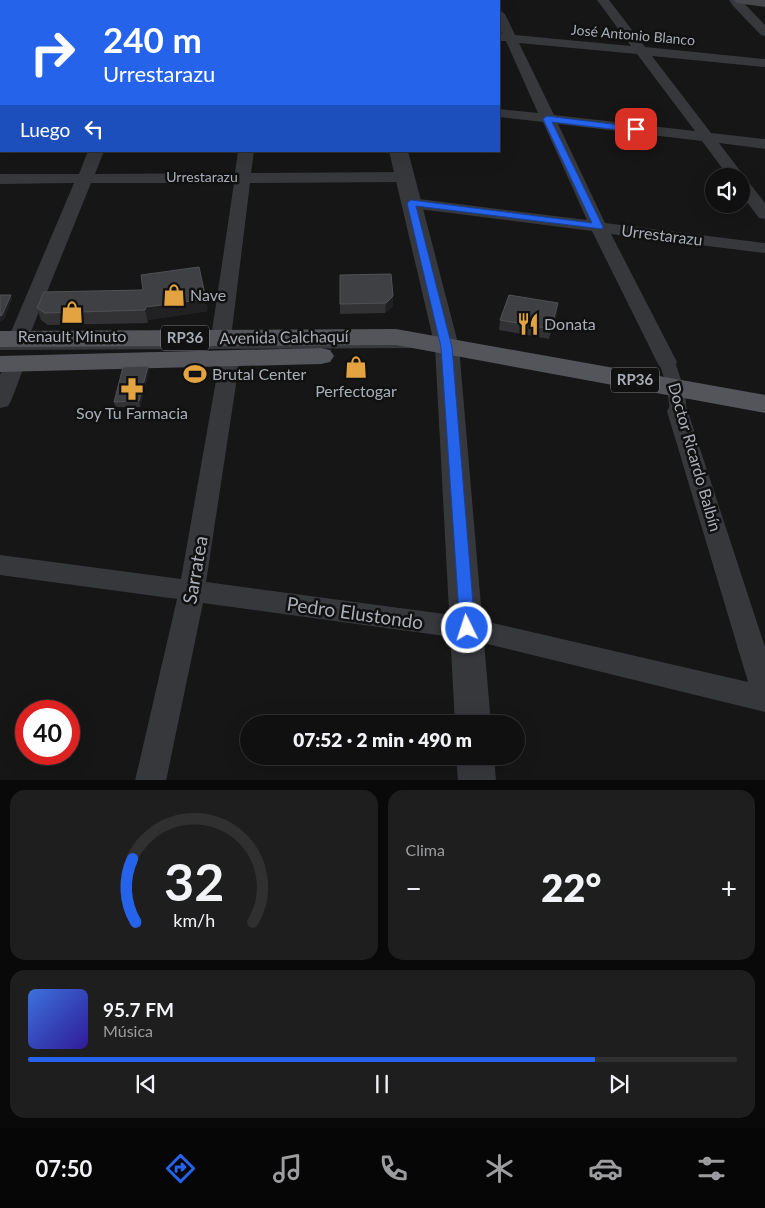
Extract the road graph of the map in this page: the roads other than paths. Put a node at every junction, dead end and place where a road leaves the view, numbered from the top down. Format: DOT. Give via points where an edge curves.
graph roads {
  1 [pos="603,0"];
  2 [pos="736,0"];
  3 [pos="741,0"];
  4 [pos="765,2"];
  5 [pos="500,19"];
  6 [pos="765,32"];
  7 [pos="504,38"];
  8 [pos="640,50"];
  9 [pos="765,63"];
  10 [pos="500,113"];
  11 [pos="547,119"];
  12 [pos="708,138"];
  13 [pos="765,144"];
  14 [pos="96,152"];
  15 [pos="246,152"];
  16 [pos="398,152"];
  17 [pos="730,168"];
  18 [pos="404,176"];
  19 [pos="242,177"];
  20 [pos="0,178"];
  21 [pos="85,178"];
  22 [pos="750,195"];
  23 [pos="411,203"];
  24 [pos="765,214"];
  25 [pos="599,227"];
  26 [pos="765,248"];
  27 [pos="447,347"];
  28 [pos="225,348"];
  29 [pos="7,350"];
  30 [pos="667,362"];
  31 [pos="677,399"];
  32 [pos="0,401"];
  33 [pos="765,404"];
  34 [pos="0,565"];
  35 [pos="192,591"];
  36 [pos="467,628"];
  37 [pos="765,692"];
  38 [pos="765,699"];
  39 [pos="472,715"];
  40 [pos="476,765"];
  41 [pos="150,780"];
  42 [pos="477,780"];
  1 -- 8 [label="street"];
  2 -- 6 [label="street"];
  3 -- 4 [label="main road"];
  5 -- 7 [label="street, Doctor Ricardo Balbín"];
  7 -- 8 [label="street, José Antonio Blanco"];
  7 -- 11 [label="street, Doctor Ricardo Balbín"];
  8 -- 9 [label="street, José Antonio Blanco"];
  8 -- 12 [label="street"];
  10 -- 11 [label="street"];
  11 -- 12 [label="street"];
  11 -- 25 [label="street, Doctor Ricardo Balbín"];
  12 -- 13 [label="street"];
  12 -- 17 [label="street"];
  14 -- 21 [label="street"];
  15 -- 19 [label="street, Sarratea"];
  16 -- 18 [label="street"];
  18 -- 19 [label="street, Urrestarazu"];
  18 -- 23 [label="street"];
  19 -- 21 [label="street, Urrestarazu"];
  19 -- 28 [label="street, Sarratea"];
  20 -- 21 [label="street, Urrestarazu"];
  21 -- 29 [label="street"];
  22 -- 24 [label="street"];
  23 -- 25 [label="street, Urrestarazu"];
  23 -- 27 [label="street"];
  25 -- 26 [label="street, Urrestarazu"];
  25 -- 30 [label="street, Doctor Ricardo Balbín"];
  27 -- 28 [label="main road, Avenida Calchaquí / RP36" via="380,354"];
  27 -- 29 [label="lane"];
  27 -- 31 [label="main road, Avenida Calchaquí / RP36" via="505,356"];
  27 -- 36 [label="street"];
  28 -- 29 [label="main road, Avenida Calchaquí / RP36"];
  28 -- 35 [label="street, Sarratea"];
  29 -- 32 [label="street"];
  30 -- 31 [label="street, Doctor Ricardo Balbín"];
  31 -- 33 [label="main road, Avenida Calchaquí / RP36"];
  31 -- 37 [label="street, Doctor Ricardo Balbín"];
  34 -- 35 [label="street, Pedro Elustondo"];
  35 -- 36 [label="street, Pedro Elustondo"];
  35 -- 41 [label="street, Sarratea"];
  36 -- 38 [label="street, Pedro Elustondo"];
  36 -- 39 [label="street"];
  40 -- 42 [label="street"];
}
